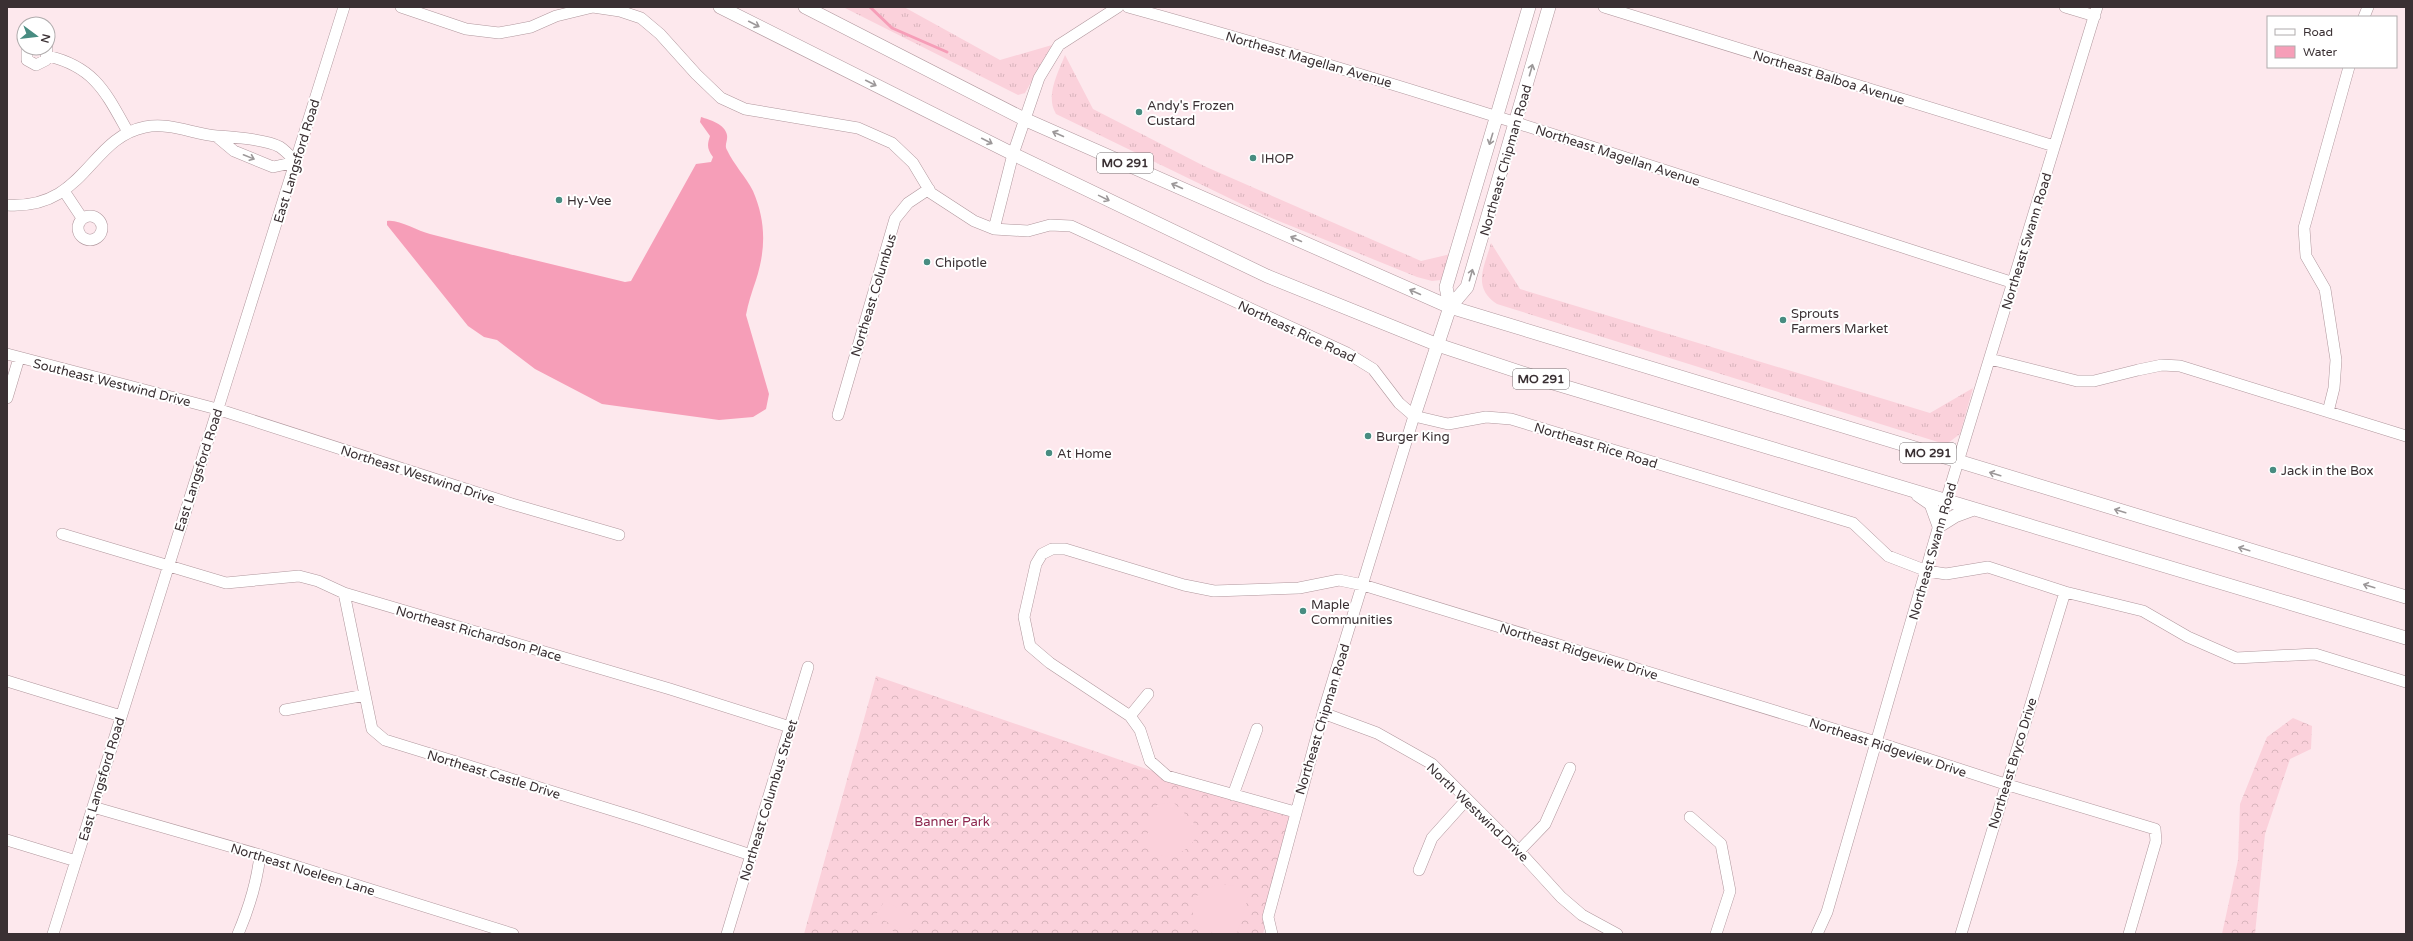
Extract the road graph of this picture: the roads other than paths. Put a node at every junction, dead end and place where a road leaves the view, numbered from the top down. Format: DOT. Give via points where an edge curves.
graph roads {
  1 [pos="344,7"];
  2 [pos="401,7"];
  3 [pos="720,7"];
  4 [pos="804,7"];
  5 [pos="1118,7"];
  6 [pos="1128,7"];
  7 [pos="1529,7"];
  8 [pos="1549,7"];
  9 [pos="1604,7"];
  10 [pos="2065,7"];
  11 [pos="2096,11"];
  12 [pos="26,56"];
  13 [pos="45,56"];
  14 [pos="56,56"];
  15 [pos="2349,68"];
  16 [pos="1498,116"];
  17 [pos="1024,119"];
  18 [pos="1516,122"];
  19 [pos="128,132"];
  20 [pos="216,136"];
  21 [pos="2054,146"];
  22 [pos="1013,154"];
  23 [pos="296,162"];
  24 [pos="929,189"];
  25 [pos="64,191"];
  26 [pos="1473,199"];
  27 [pos="1492,203"];
  28 [pos="7,204"];
  29 [pos="82,218"];
  30 [pos="994,229"];
  31 [pos="2014,283"];
  32 [pos="1450,307"];
  33 [pos="1438,345"];
  34 [pos="7,354"];
  35 [pos="20,358"];
  36 [pos="1990,359"];
  37 [pos="7,398"];
  38 [pos="217,409"];
  39 [pos="2328,412"];
  40 [pos="838,415"];
  41 [pos="1414,416"];
  42 [pos="2406,436"];
  43 [pos="1958,462"];
  44 [pos="1912,490"];
  45 [pos="1946,501"];
  46 [pos="1974,509"];
  47 [pos="1939,526"];
  48 [pos="62,534"];
  49 [pos="619,536"];
  50 [pos="168,565"];
  51 [pos="1927,571"];
  52 [pos="1363,585"];
  53 [pos="2066,592"];
  54 [pos="344,593"];
  55 [pos="2406,598"];
  56 [pos="2406,638"];
  57 [pos="808,667"];
  58 [pos="7,681"];
  59 [pos="2406,682"];
  60 [pos="1148,694"];
  61 [pos="365,695"];
  62 [pos="285,710"];
  63 [pos="1323,713"];
  64 [pos="121,716"];
  65 [pos="1130,716"];
  66 [pos="790,727"];
  67 [pos="1257,730"];
  68 [pos="1876,742"];
  69 [pos="1570,768"];
  70 [pos="2005,784"];
  71 [pos="1233,795"];
  72 [pos="1468,799"];
  73 [pos="93,807"];
  74 [pos="1295,812"];
  75 [pos="1690,817"];
  76 [pos="7,840"];
  77 [pos="1519,851"];
  78 [pos="260,855"];
  79 [pos="751,855"];
  80 [pos="76,861"];
  81 [pos="1418,870"];
  82 [pos="496,931"];
  83 [pos="1271,931"];
  84 [pos="53,934"];
  85 [pos="238,934"];
  86 [pos="513,934"];
  87 [pos="727,934"];
  88 [pos="1617,934"];
  89 [pos="1716,934"];
  90 [pos="1817,934"];
  91 [pos="1961,934"];
  92 [pos="2129,934"];
  1 -- 23 [label="street, East Langsford Road"];
  2 -- 24 [label="street, Northeast Rice Road" via="466,30 499,33 531,28 556,16 593,8 620,11 641,18 660,34 721,98 745,109 858,128 892,143 913,162"];
  3 -- 22 [label="main road, MO 291, one-way"];
  4 -- 17 [label="main road, MO 291"];
  5 -- 17 [label="street" via="1059,45 1039,78"];
  6 -- 16 [label="street, Northeast Magellan Avenue" via="1292,52"];
  7 -- 16 [label="main road, Northeast Chipman Road"];
  18 -- 8 [label="main road, Northeast Chipman Road, one-way"];
  9 -- 21 [label="street, Northeast Balboa Avenue"];
  10 -- 11 [label="street"];
  11 -- 21 [label="street, Northeast Swann Road"];
  12 -- 13 [label="street" via="32,64 40,65"];
  14 -- 19 [label="street" via="88,73 108,98"];
  15 -- 39 [label="street" via="2304,228 2306,256 2325,289 2336,360 2334,388"];
  16 -- 18 [label="street, Northeast Magellan Avenue"];
  16 -- 26 [label="main road, Northeast Chipman Road, one-way"];
  17 -- 22 [label="street"];
  32 -- 17 [label="main road, MO 291, one-way"];
  18 -- 27 [label="main road, Northeast Chipman Road"];
  18 -- 31 [label="street, Northeast Magellan Avenue"];
  19 -- 20 [label="street" via="146,127 168,126"];
  19 -- 25 [label="street"];
  20 -- 23 [label="street" via="237,137 280,147"];
  20 -- 23 [label="street, one-way" via="234,151 273,167"];
  21 -- 31 [label="street, Northeast Swann Road"];
  22 -- 30 [label="street"];
  22 -- 33 [label="main road, MO 291, one-way" via="1267,276"];
  23 -- 38 [label="street, East Langsford Road"];
  24 -- 30 [label="street, Northeast Rice Road" via="974,221"];
  24 -- 40 [label="street, Northeast Columbus" via="908,203 895,219"];
  25 -- 28 [label="street" via="38,203"];
  25 -- 29 [label="street"];
  26 -- 27 [label="main road"];
  26 -- 32 [label="main road, Northeast Chipman Road" via="1446,287"];
  32 -- 27 [label="main road, Northeast Chipman Road, one-way" via="1467,287"];
  30 -- 41 [label="street, Northeast Rice Road" via="1028,231 1050,225 1071,226 1347,353 1373,369 1399,403"];
  31 -- 36 [label="street, Northeast Swann Road"];
  32 -- 33 [label="main road, Northeast Chipman Road"];
  32 -- 43 [label="main road, MO 291"];
  33 -- 41 [label="main road, Northeast Chipman Road"];
  33 -- 44 [label="main road, MO 291" via="1553,383"];
  34 -- 35 [label="street, Southeast Westwind Drive"];
  35 -- 37 [label="street"];
  35 -- 38 [label="street, Southeast Westwind Drive"];
  36 -- 39 [label="street" via="2077,381 2094,382 2162,365 2180,366"];
  36 -- 43 [label="street, Northeast Swann Road"];
  38 -- 49 [label="street, Northeast Westwind Drive"];
  38 -- 50 [label="street, East Langsford Road"];
  39 -- 42 [label="street"];
  41 -- 51 [label="street, Northeast Rice Road" via="1448,424 1486,417 1510,419 1546,429 1853,523 1888,556"];
  41 -- 52 [label="street, Northeast Chipman Road"];
  43 -- 45 [label="street, Northeast Swann Road"];
  55 -- 43 [label="main road, MO 291, one-way"];
  44 -- 45 [label="main road, MO 291"];
  44 -- 47 [label="main road" via="1931,504"];
  45 -- 46 [label="main road, MO 291"];
  45 -- 47 [label="street, Northeast Swann Road"];
  46 -- 47 [label="main road" via="1955,516"];
  46 -- 56 [label="main road, MO 291"];
  47 -- 51 [label="street, Northeast Swann Road"];
  48 -- 50 [label="street, Northeast Richardson Place"];
  50 -- 54 [label="street, Northeast Richardson Place" via="226,583 299,576 318,581"];
  50 -- 64 [label="street, East Langsford Road"];
  51 -- 53 [label="street, Northeast Rice Road" via="1946,574 1988,567"];
  51 -- 68 [label="street, Northeast Swann Road"];
  52 -- 63 [label="street, Northeast Chipman Road"];
  52 -- 65 [label="street, Northeast Ridgeview Drive" via="1339,580 1299,588 1214,591 1184,585 1064,549 1042,554 1036,564 1026,600 1024,616 1030,646 1050,663"];
  52 -- 68 [label="street, Northeast Ridgeview Drive"];
  53 -- 59 [label="street, Northeast Rice Road" via="2143,611 2188,637 2236,658 2315,654"];
  53 -- 70 [label="street, Northeast Bryco Drive"];
  54 -- 61 [label="street, Northeast Castle Drive"];
  54 -- 66 [label="street, Northeast Richardson Place"];
  57 -- 66 [label="street, Northeast Columbus Street"];
  58 -- 64 [label="street"];
  60 -- 65 [label="street"];
  61 -- 62 [label="street"];
  61 -- 79 [label="street, Northeast Castle Drive" via="372,729 385,740"];
  63 -- 72 [label="street, North Westwind Drive" via="1377,733 1432,764"];
  63 -- 74 [label="street, Northeast Chipman Road"];
  64 -- 73 [label="street, East Langsford Road"];
  65 -- 71 [label="street" via="1140,730 1150,761 1167,776"];
  66 -- 79 [label="street, Northeast Columbus Street"];
  67 -- 71 [label="street"];
  68 -- 70 [label="street, Northeast Ridgeview Drive"];
  68 -- 90 [label="street, Northeast Swann Road" via="1827,912"];
  69 -- 77 [label="street" via="1545,824"];
  70 -- 91 [label="street, Northeast Bryco Drive"];
  70 -- 92 [label="street, Northeast Ridgeview Drive" via="2155,829 2156,841"];
  71 -- 74 [label="street"];
  72 -- 77 [label="street, North Westwind Drive"];
  72 -- 81 [label="street" via="1432,838"];
  73 -- 78 [label="street, Northeast Noeleen Lane"];
  73 -- 80 [label="street, East Langsford Road"];
  74 -- 83 [label="street, Northeast Chipman Road" via="1268,917"];
  75 -- 89 [label="street" via="1721,844 1730,890"];
  76 -- 80 [label="street"];
  77 -- 88 [label="street, North Westwind Drive" via="1561,897 1582,914"];
  78 -- 82 [label="street, Northeast Noeleen Lane"];
  78 -- 85 [label="street" via="257,878 247,914"];
  79 -- 87 [label="street, Northeast Columbus Street"];
  80 -- 84 [label="street, East Langsford Road"];
  82 -- 86 [label="street, Northeast Noeleen Lane"];
}
